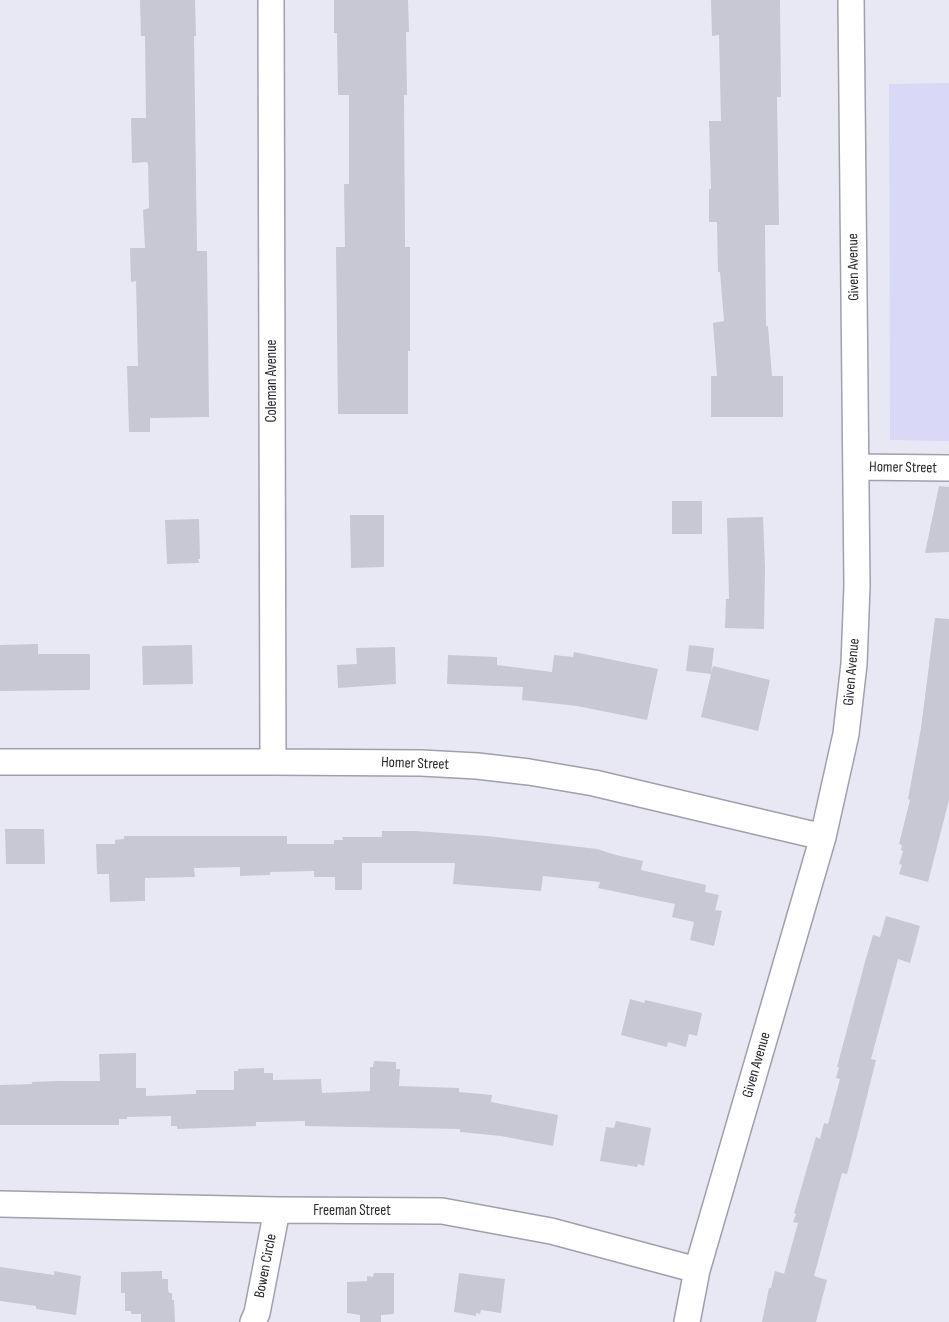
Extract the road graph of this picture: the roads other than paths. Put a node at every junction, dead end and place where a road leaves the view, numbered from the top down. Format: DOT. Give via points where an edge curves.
graph roads {
  1 [pos="271,0"];
  2 [pos="851,0"];
  3 [pos="856,467"];
  4 [pos="949,468"];
  5 [pos="0,762"];
  6 [pos="273,762"];
  7 [pos="823,837"];
  8 [pos="0,1204"];
  9 [pos="277,1210"];
  10 [pos="697,1270"];
  11 [pos="253,1322"];
  12 [pos="687,1322"];
  1 -- 6 [label="street, Coleman Avenue"];
  2 -- 3 [label="street, Given Avenue"];
  3 -- 4 [label="street, Homer Street"];
  3 -- 7 [label="street, Given Avenue" via="854,664 846,734"];
  5 -- 6 [label="street, Homer Street"];
  6 -- 7 [label="street, Homer Street" via="421,763 529,772 594,782"];
  7 -- 10 [label="street, Given Avenue"];
  8 -- 9 [label="street, Freeman Street"];
  9 -- 10 [label="street, Freeman Street" via="442,1211 551,1231"];
  9 -- 11 [label="street, Bowen Circle"];
  10 -- 12 [label="street, Given Avenue"];
}
